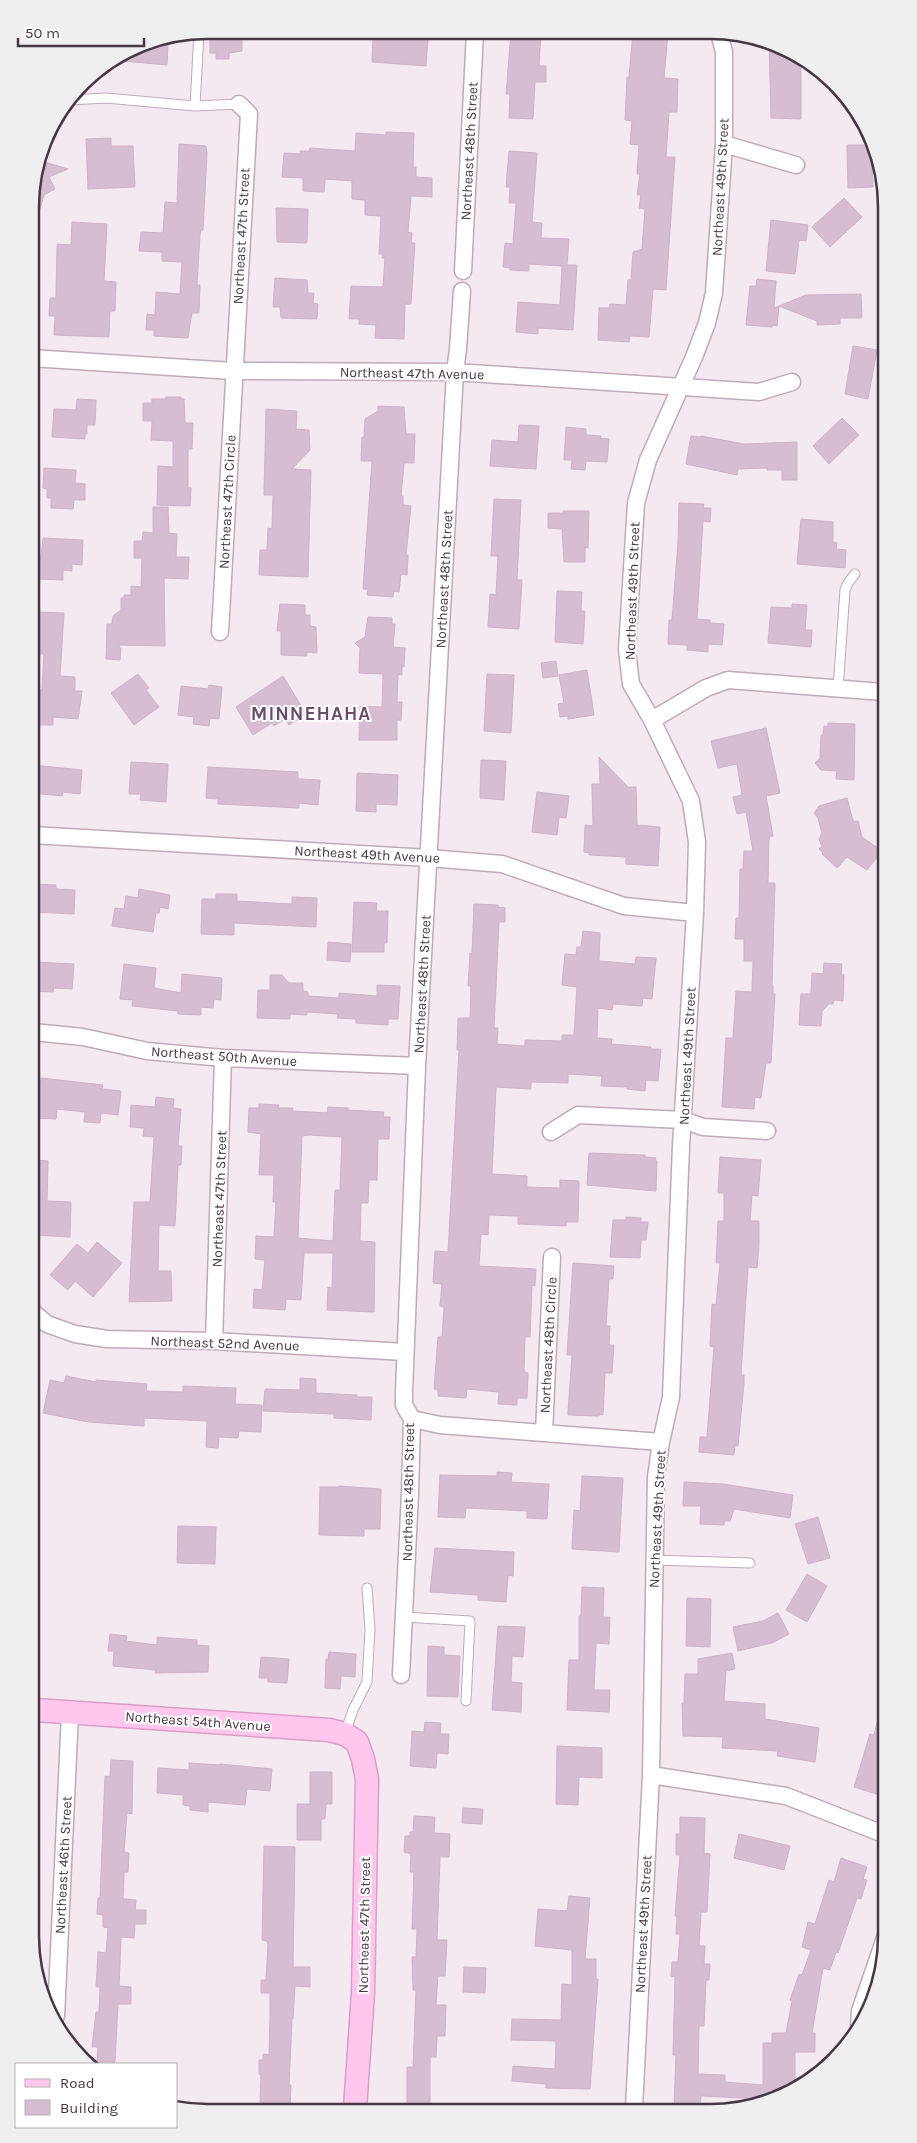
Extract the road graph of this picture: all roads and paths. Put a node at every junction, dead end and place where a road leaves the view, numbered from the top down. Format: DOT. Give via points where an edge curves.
graph roads {
  1 [pos="199,39"];
  2 [pos="475,39"];
  3 [pos="721,39"];
  4 [pos="77,100"];
  5 [pos="239,104"];
  6 [pos="195,106"];
  7 [pos="724,144"];
  8 [pos="796,165"];
  9 [pos="463,271"];
  10 [pos="462,291"];
  11 [pos="39,359"];
  12 [pos="233,371"];
  13 [pos="455,372"];
  14 [pos="792,382"];
  15 [pos="679,388"];
  16 [pos="855,574"];
  17 [pos="220,632"];
  18 [pos="838,689"];
  19 [pos="878,692"];
  20 [pos="652,720"];
  21 [pos="39,835"];
  22 [pos="429,858"];
  23 [pos="695,913"];
  24 [pos="39,1033"];
  25 [pos="223,1058"];
  26 [pos="417,1066"];
  27 [pos="682,1120"];
  28 [pos="767,1130"];
  29 [pos="551,1132"];
  30 [pos="552,1257"];
  31 [pos="39,1317"];
  32 [pos="214,1341"];
  33 [pos="405,1352"];
  34 [pos="412,1419"];
  35 [pos="544,1433"];
  36 [pos="660,1442"];
  37 [pos="654,1560"];
  38 [pos="750,1563"];
  39 [pos="367,1588"];
  40 [pos="404,1618"];
  41 [pos="401,1675"];
  42 [pos="466,1701"];
  43 [pos="39,1710"];
  44 [pos="70,1713"];
  45 [pos="351,1738"];
  46 [pos="650,1775"];
  47 [pos="878,1832"];
  48 [pos="875,1966"];
  49 [pos="56,2010"];
  50 [pos="860,2013"];
  51 [pos="355,2104"];
  52 [pos="634,2104"];
  1 -- 6 [label="lane"];
  2 -- 9 [label="street, Northeast 48th Street"];
  3 -- 7 [label="street, Northeast 49th Street" via="724,52"];
  4 -- 6 [label="lane" via="106,98"];
  5 -- 6 [label="lane"];
  5 -- 12 [label="street, Northeast 47th Street" via="249,114"];
  7 -- 8 [label="street"];
  7 -- 15 [label="street, Northeast 49th Street" via="714,294 707,323"];
  10 -- 13 [label="street, Northeast 48th Street"];
  11 -- 12 [label="street, Northeast 47th Avenue"];
  12 -- 13 [label="street, Northeast 47th Avenue"];
  12 -- 17 [label="street, Northeast 47th Circle"];
  13 -- 15 [label="street, Northeast 47th Avenue"];
  13 -- 22 [label="street, Northeast 48th Street"];
  14 -- 15 [label="street, Northeast 47th Avenue" via="759,392"];
  15 -- 20 [label="street, Northeast 49th Street" via="648,460 636,503 627,650 631,684"];
  16 -- 18 [label="lane" via="845,590"];
  18 -- 19 [label="street"];
  18 -- 20 [label="street" via="728,680 706,688"];
  20 -- 23 [label="street, Northeast 49th Street" via="691,801 697,842"];
  21 -- 22 [label="street, Northeast 49th Avenue"];
  22 -- 23 [label="street, Northeast 49th Avenue" via="502,864 624,906"];
  22 -- 26 [label="street, Northeast 48th Street"];
  23 -- 27 [label="street, Northeast 49th Street"];
  24 -- 25 [label="street, Northeast 50th Avenue" via="83,1037 147,1051"];
  25 -- 26 [label="street, Northeast 50th Avenue"];
  25 -- 32 [label="street, Northeast 47th Street"];
  26 -- 33 [label="street, Northeast 48th Street"];
  27 -- 28 [label="street" via="703,1126"];
  27 -- 29 [label="street" via="578,1115"];
  27 -- 36 [label="street, Northeast 49th Street" via="671,1396"];
  30 -- 35 [label="street, Northeast 48th Circle"];
  31 -- 32 [label="street, Northeast 52nd Avenue" via="47,1324 75,1334 107,1339"];
  32 -- 33 [label="street, Northeast 52nd Avenue"];
  33 -- 34 [label="street, Northeast 48th Street" via="404,1405"];
  34 -- 35 [label="street" via="440,1425"];
  34 -- 40 [label="street, Northeast 48th Street"];
  35 -- 36 [label="street"];
  36 -- 37 [label="street, Northeast 49th Street"];
  37 -- 38 [label="lane"];
  37 -- 46 [label="street, Northeast 49th Street"];
  39 -- 45 [label="lane" via="370,1629 367,1682 353,1710"];
  40 -- 41 [label="street, Northeast 48th Street"];
  40 -- 42 [label="lane" via="470,1620"];
  43 -- 44 [label="street, Northeast 54th Avenue"];
  44 -- 45 [label="street, Northeast 54th Avenue" via="329,1730"];
  44 -- 49 [label="street, Northeast 46th Street"];
  45 -- 51 [label="street, Northeast 47th Street" via="363,1759 367,1779 363,1992"];
  46 -- 47 [label="street" via="786,1796"];
  46 -- 52 [label="street, Northeast 49th Street"];
  48 -- 50 [label="street"];
}
